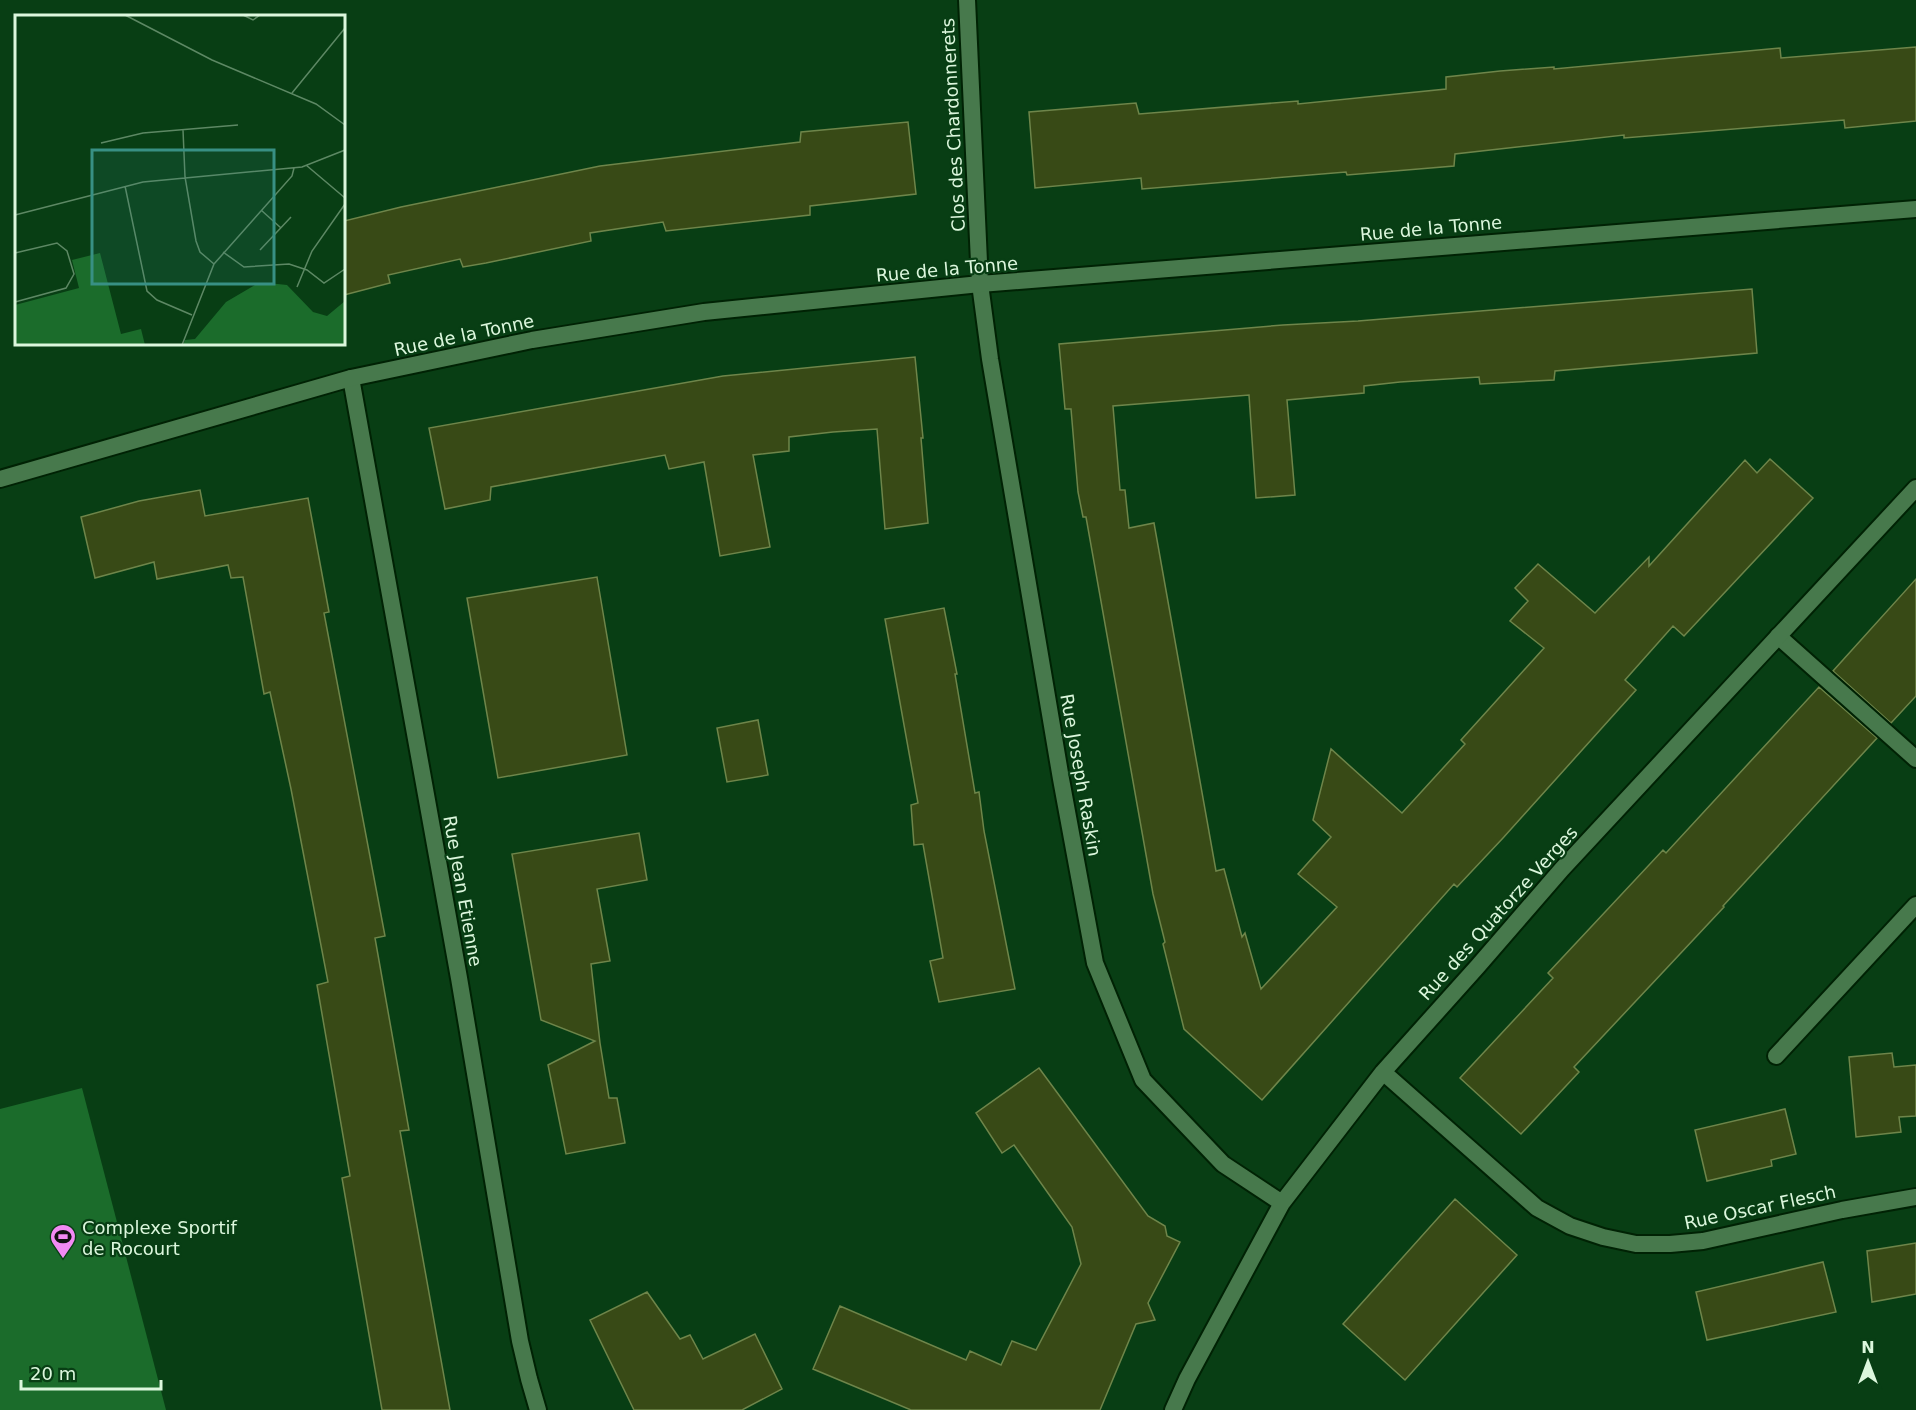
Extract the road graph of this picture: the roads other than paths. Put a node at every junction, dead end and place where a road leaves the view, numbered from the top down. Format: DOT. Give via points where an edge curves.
graph roads {
  1 [pos="967,0"];
  2 [pos="1916,209"];
  3 [pos="980,284"];
  4 [pos="351,378"];
  5 [pos="0,479"];
  6 [pos="1916,488"];
  7 [pos="1778,636"];
  8 [pos="1916,759"];
  9 [pos="1916,905"];
  10 [pos="1776,1056"];
  11 [pos="1383,1071"];
  12 [pos="1916,1197"];
  13 [pos="1282,1203"];
  14 [pos="538,1410"];
  15 [pos="1173,1410"];
  1 -- 3 [label="street, Clos des Chardonnerets"];
  2 -- 3 [label="street, Rue de la Tonne"];
  3 -- 4 [label="street, Rue de la Tonne" via="704,312 532,340"];
  3 -- 13 [label="street, Rue Joseph Raskin" via="1095,963 1143,1080 1223,1164"];
  4 -- 5 [label="street, Rue de la Tonne"];
  4 -- 14 [label="street, Rue Jean Etienne" via="520,1341"];
  6 -- 7 [label="street, Rue des Quatorze Verges"];
  7 -- 8 [label="street"];
  7 -- 11 [label="street, Rue des Quatorze Verges" via="1562,869"];
  9 -- 10 [label="street"];
  11 -- 12 [label="street, Rue Oscar Flesch" via="1537,1208 1603,1238 1636,1244 1703,1240"];
  11 -- 13 [label="street, Rue des Quatorze Verges"];
  13 -- 15 [label="street, Rue des Quatorze Verges"];
}
